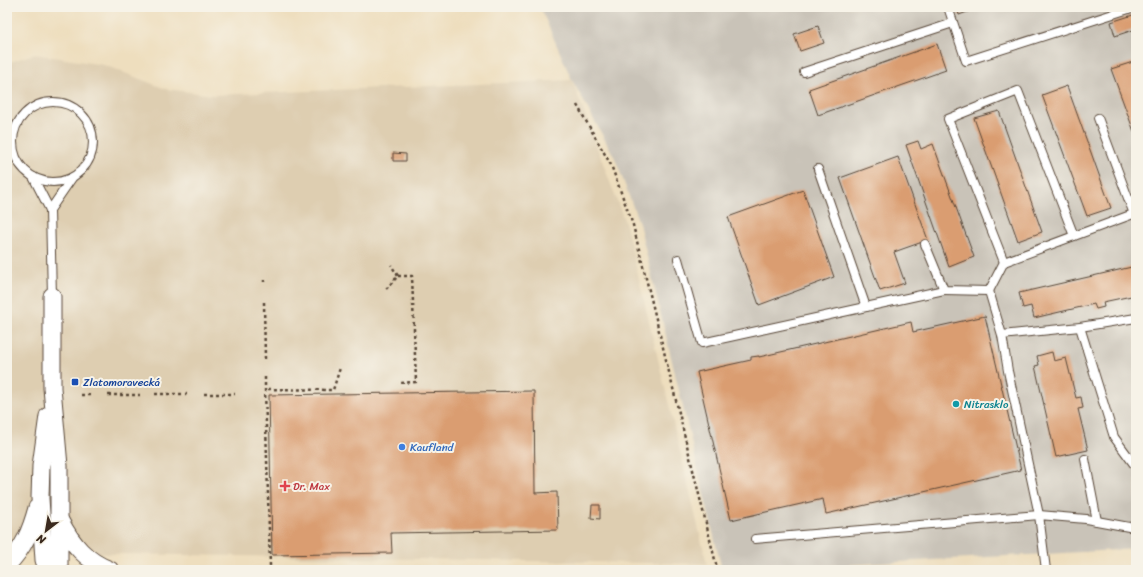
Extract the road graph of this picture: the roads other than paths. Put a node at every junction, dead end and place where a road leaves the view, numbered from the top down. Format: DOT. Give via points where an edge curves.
graph roads {
  1 [pos="948,7"];
  2 [pos="1135,7"];
  3 [pos="953,23"];
  4 [pos="804,72"];
  5 [pos="1098,118"];
  6 [pos="818,169"];
  7 [pos="33,177"];
  8 [pos="72,178"];
  9 [pos="50,210"];
  10 [pos="1135,214"];
  11 [pos="1074,236"];
  12 [pos="925,244"];
  13 [pos="678,259"];
  14 [pos="1004,262"];
  15 [pos="944,290"];
  16 [pos="989,291"];
  17 [pos="52,296"];
  18 [pos="866,307"];
  19 [pos="1136,318"];
  20 [pos="1080,327"];
  21 [pos="1002,335"];
  22 [pos="52,388"];
  23 [pos="1085,459"];
  24 [pos="1136,467"];
  25 [pos="40,498"];
  26 [pos="1039,515"];
  27 [pos="60,519"];
  28 [pos="1097,521"];
  29 [pos="1136,526"];
  30 [pos="755,539"];
  31 [pos="7,564"];
  32 [pos="48,570"];
  33 [pos="59,570"];
  34 [pos="110,570"];
  35 [pos="1046,570"];
  1 -- 3 [label="lane"];
  2 -- 3 [label="lane" via="966,61"];
  3 -- 4 [label="lane"];
  5 -- 10 [label="lane"];
  6 -- 18 [label="lane"];
  7 -- 8 [label="lane" via="52,182"];
  7 -- 8 [label="lane" via="17,160 13,142 15,130 24,115 34,108 45,103 57,102 74,108 83,116 93,136 90,159"];
  7 -- 9 [label="lane"];
  8 -- 9 [label="lane"];
  9 -- 17 [label="lane"];
  10 -- 11 [label="lane"];
  11 -- 14 [label="lane"];
  11 -- 14 [label="lane" via="1018,91 948,119"];
  12 -- 15 [label="lane"];
  13 -- 18 [label="lane" via="702,343"];
  14 -- 16 [label="lane"];
  15 -- 16 [label="lane"];
  15 -- 18 [label="lane"];
  16 -- 21 [label="lane"];
  17 -- 22 [label="street"];
  19 -- 20 [label="lane"];
  20 -- 21 [label="lane"];
  20 -- 24 [label="lane" via="1114,437"];
  21 -- 26 [label="lane"];
  22 -- 25 [label="street" via="41,466"];
  22 -- 27 [label="street" via="59,466"];
  23 -- 28 [label="lane"];
  25 -- 31 [label="street" via="26,540"];
  25 -- 32 [label="street" via="44,560"];
  26 -- 28 [label="lane"];
  26 -- 30 [label="lane"];
  26 -- 35 [label="lane"];
  27 -- 33 [label="street"];
  27 -- 34 [label="street" via="77,549 95,563"];
  28 -- 29 [label="lane"];
}
